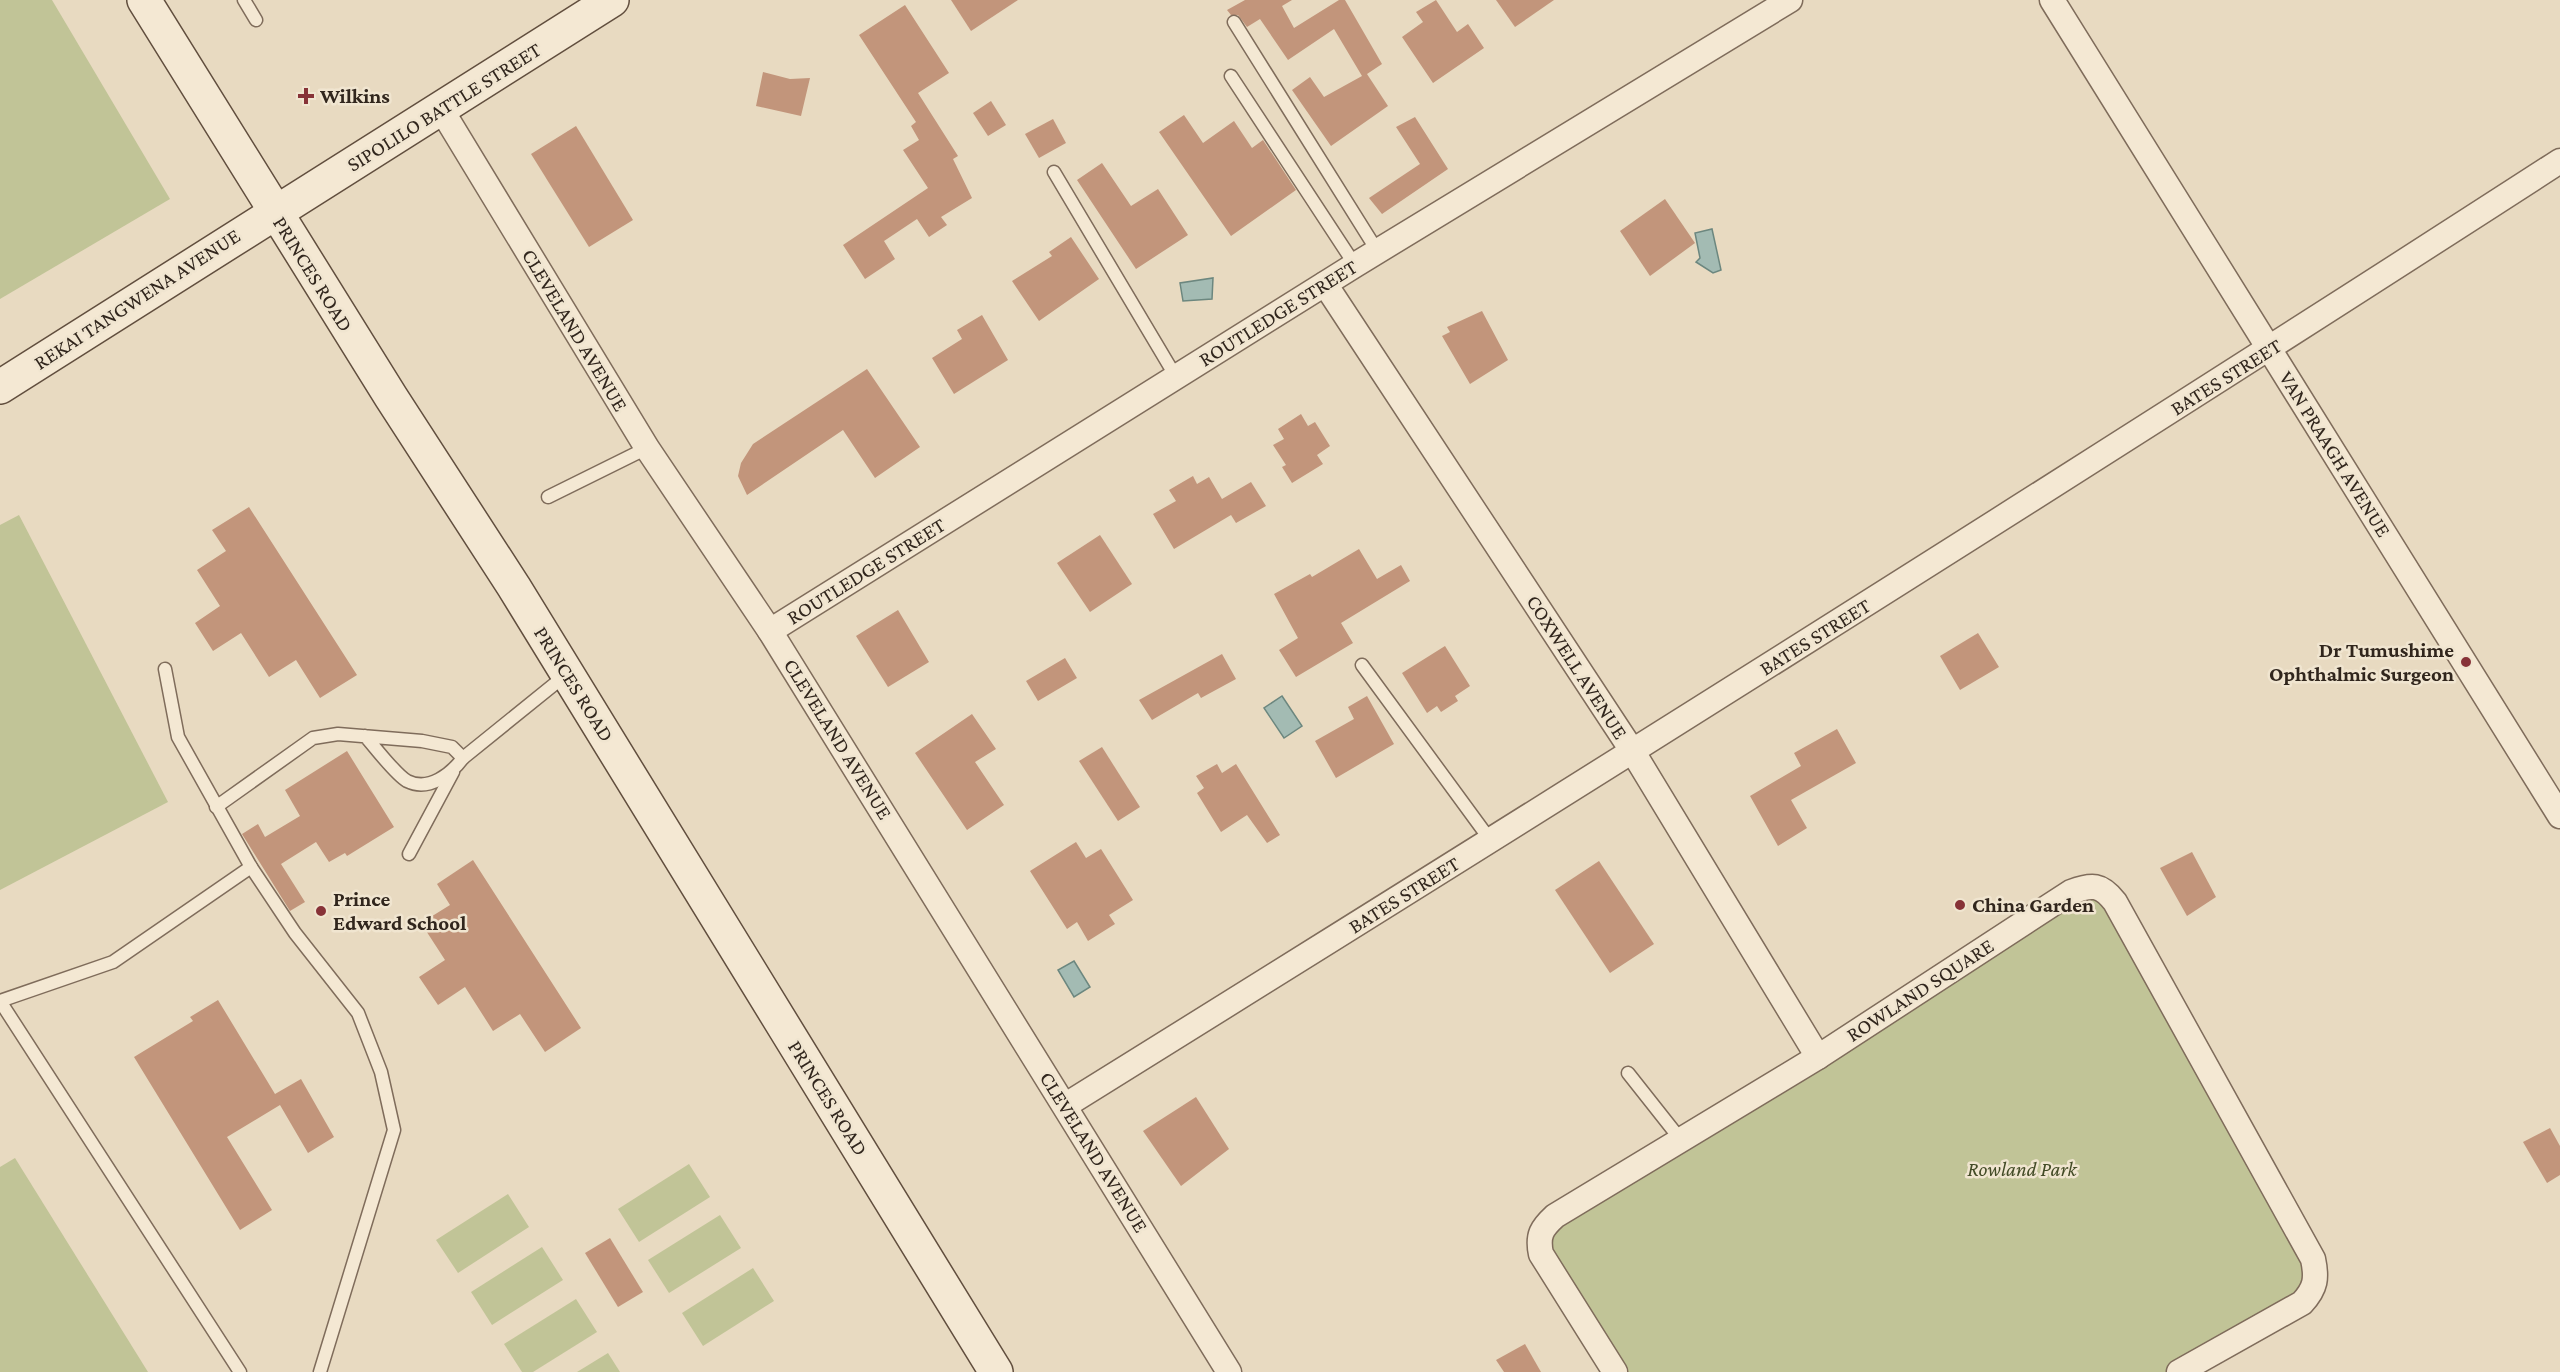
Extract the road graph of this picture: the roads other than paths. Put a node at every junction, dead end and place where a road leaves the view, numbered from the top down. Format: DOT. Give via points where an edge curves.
graph roads {
  1 [pos="144,0"];
  2 [pos="244,0"];
  3 [pos="612,0"];
  4 [pos="1790,0"];
  5 [pos="2052,0"];
  6 [pos="256,20"];
  7 [pos="1234,22"];
  8 [pos="1231,76"];
  9 [pos="441,110"];
  10 [pos="2560,161"];
  11 [pos="1053,171"];
  12 [pos="274,212"];
  13 [pos="1377,252"];
  14 [pos="1355,265"];
  15 [pos="1325,284"];
  16 [pos="2270,349"];
  17 [pos="1176,377"];
  18 [pos="0,387"];
  19 [pos="646,448"];
  20 [pos="548,497"];
  21 [pos="770,631"];
  22 [pos="1362,665"];
  23 [pos="165,669"];
  24 [pos="567,673"];
  25 [pos="364,736"];
  26 [pos="1633,752"];
  27 [pos="463,758"];
  28 [pos="453,772"];
  29 [pos="216,807"];
  30 [pos="2560,816"];
  31 [pos="1491,841"];
  32 [pos="409,854"];
  33 [pos="251,867"];
  34 [pos="1818,1057"];
  35 [pos="1628,1073"];
  36 [pos="1066,1105"];
  37 [pos="1681,1140"];
  38 [pos="240,1372"];
  39 [pos="320,1372"];
  40 [pos="996,1372"];
  41 [pos="1229,1372"];
  42 [pos="1615,1372"];
  43 [pos="2179,1372"];
  1 -- 12 [label="main road, PRINCES ROAD"];
  2 -- 6 [label="lane"];
  3 -- 9 [label="main road, SIPOLILO BATTLE STREET"];
  4 -- 13 [label="street, ROUTLEDGE STREET"];
  5 -- 16 [label="street, VAN PRAAGH AVENUE"];
  7 -- 13 [label="lane"];
  8 -- 14 [label="lane"];
  9 -- 12 [label="main road, SIPOLILO BATTLE STREET"];
  9 -- 19 [label="street, CLEVELAND AVENUE"];
  10 -- 16 [label="street, BATES STREET"];
  11 -- 17 [label="lane"];
  12 -- 18 [label="main road, REKAI TANGWENA AVENUE"];
  12 -- 24 [label="main road, PRINCES ROAD"];
  13 -- 14 [label="street, ROUTLEDGE STREET"];
  14 -- 15 [label="street, ROUTLEDGE STREET"];
  15 -- 17 [label="street, ROUTLEDGE STREET"];
  15 -- 26 [label="street, COXWELL AVENUE"];
  16 -- 26 [label="street, BATES STREET"];
  16 -- 30 [label="street, VAN PRAAGH AVENUE"];
  17 -- 21 [label="street, ROUTLEDGE STREET"];
  19 -- 20 [label="lane"];
  19 -- 21 [label="street, CLEVELAND AVENUE"];
  21 -- 36 [label="street, CLEVELAND AVENUE"];
  22 -- 31 [label="lane"];
  23 -- 29 [label="lane" via="178,737"];
  24 -- 27 [label="lane"];
  24 -- 40 [label="main road, PRINCES ROAD"];
  25 -- 27 [label="lane" via="452,747"];
  25 -- 28 [label="lane" via="406,780 434,782"];
  25 -- 29 [label="lane" via="338,734 313,738"];
  26 -- 31 [label="street, BATES STREET"];
  26 -- 34 [label="street, COXWELL AVENUE"];
  27 -- 28 [label="lane"];
  28 -- 32 [label="lane"];
  29 -- 33 [label="lane"];
  31 -- 36 [label="street, BATES STREET"];
  33 -- 38 [label="lane" via="113,962 0,1001"];
  33 -- 39 [label="lane" via="358,1013 381,1072 394,1130"];
  34 -- 37 [label="street, ROWLAND SQUARE"];
  34 -- 43 [label="street, ROWLAND SQUARE" via="2071,892 2095,886 2105,890 2313,1259 2316,1272 2313,1291 2302,1303"];
  35 -- 37 [label="lane"];
  36 -- 41 [label="street, CLEVELAND AVENUE"];
  37 -- 42 [label="street, ROWLAND SQUARE" via="1555,1216 1542,1228 1538,1239 1541,1254"];
}
